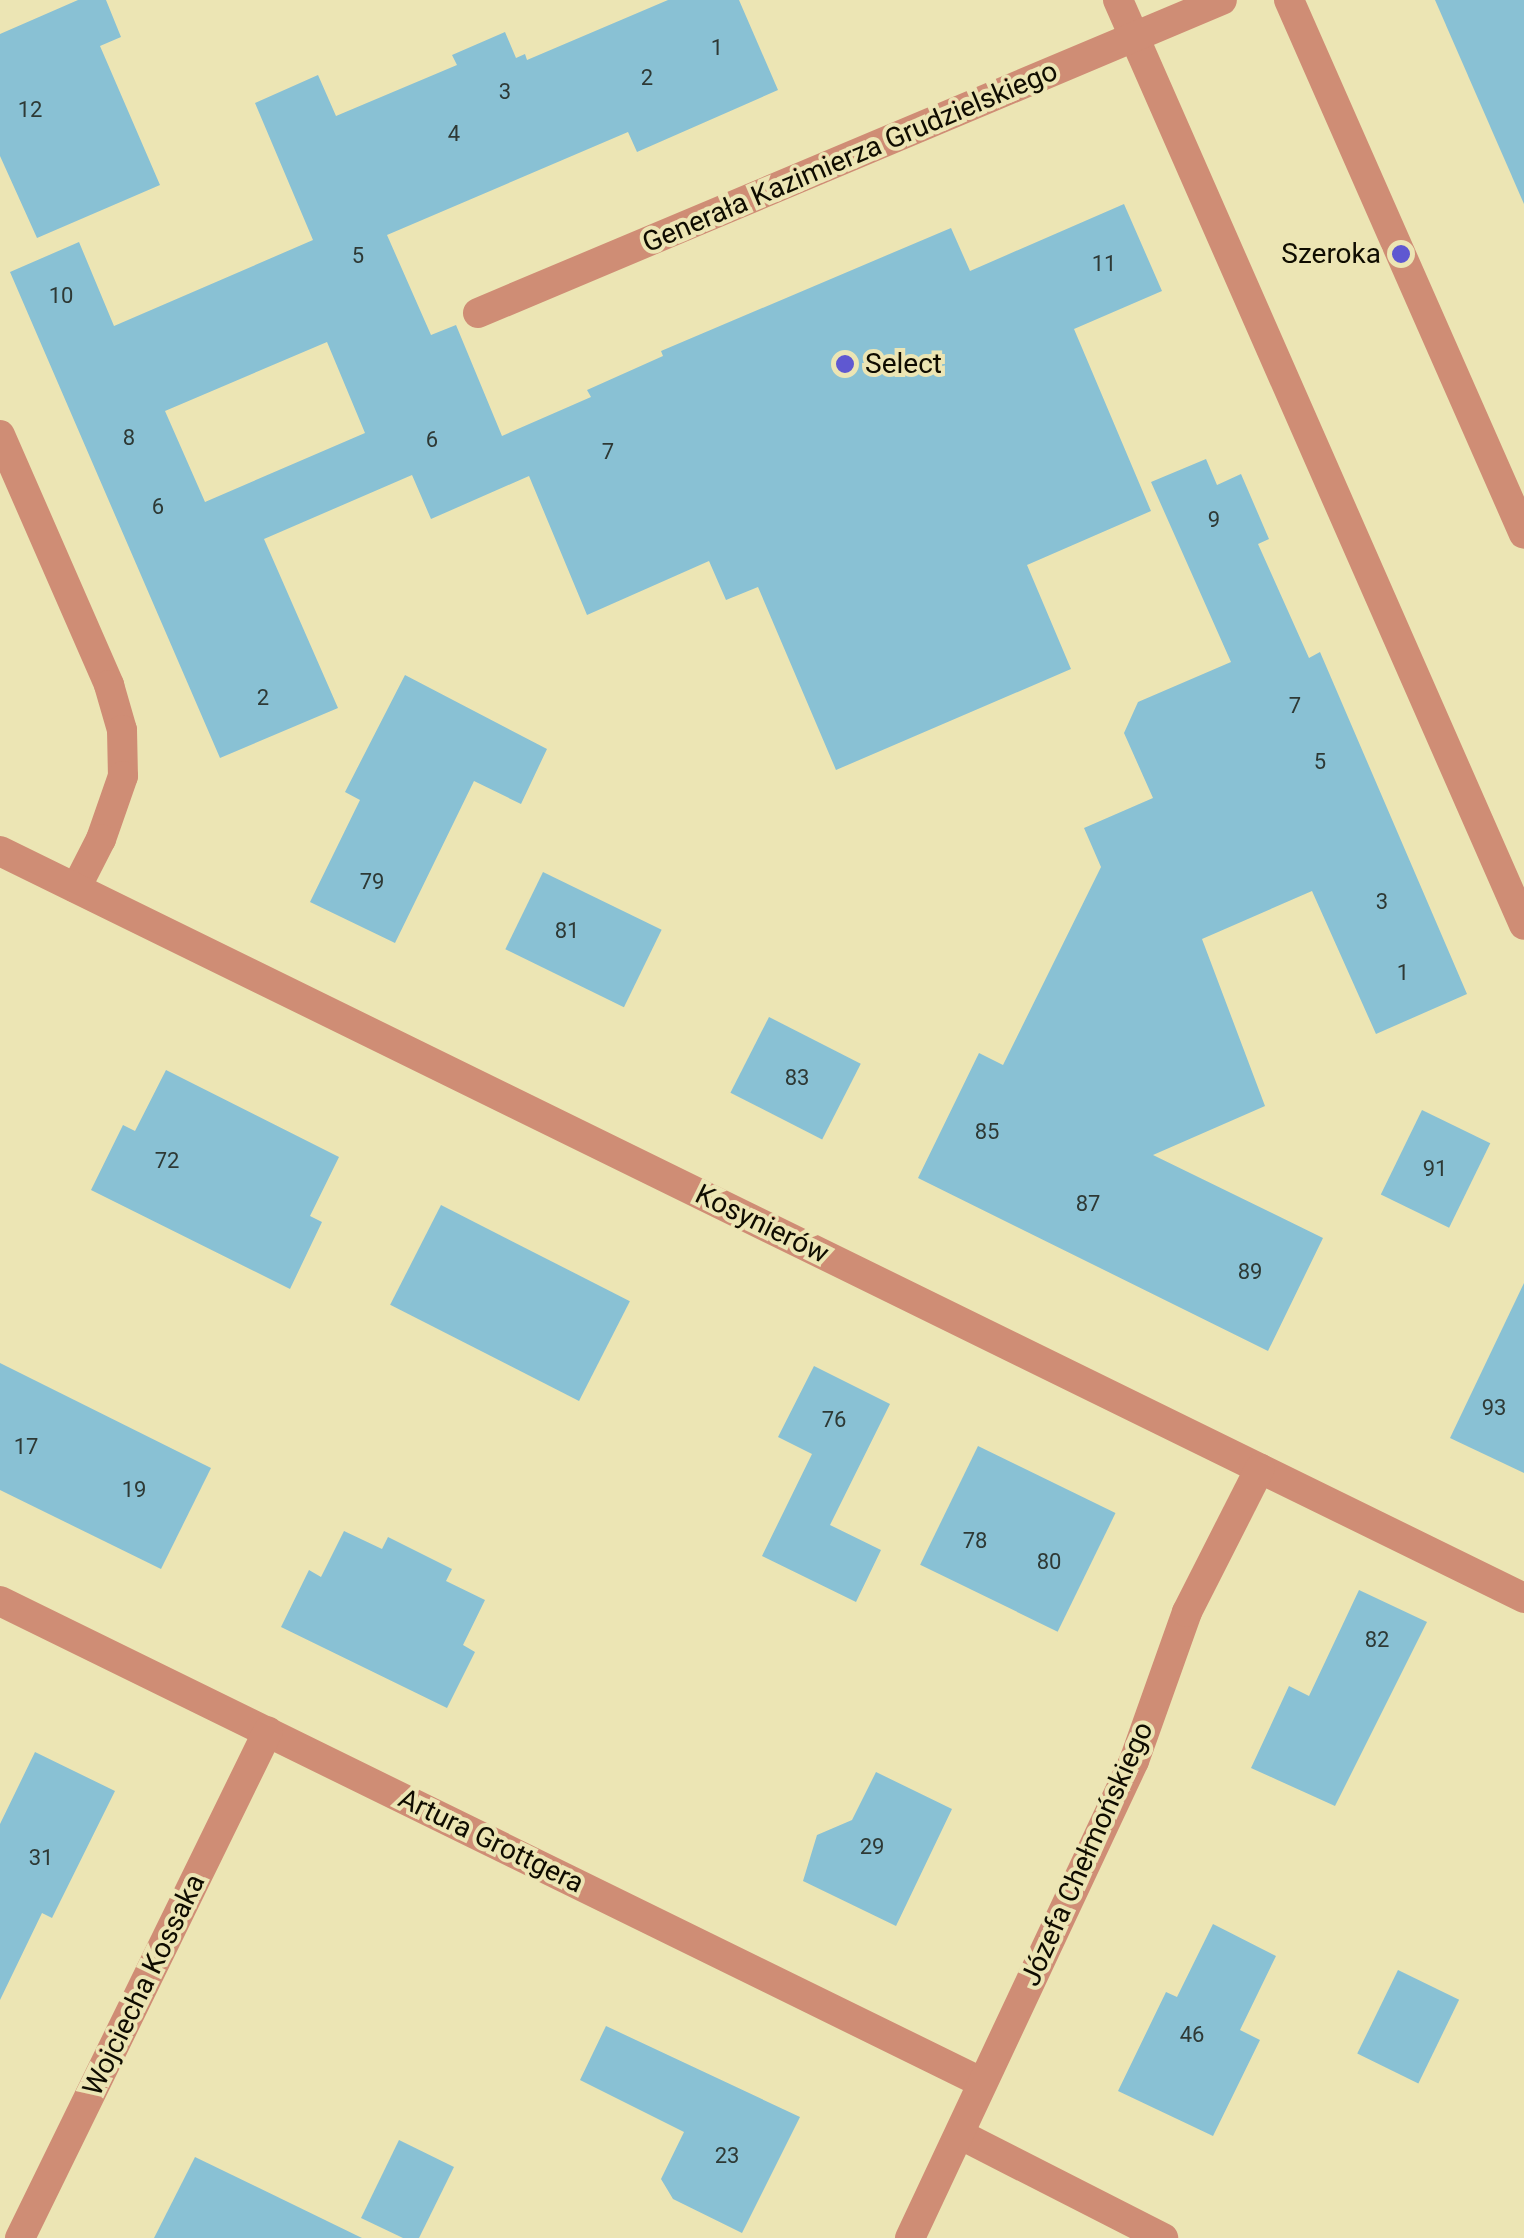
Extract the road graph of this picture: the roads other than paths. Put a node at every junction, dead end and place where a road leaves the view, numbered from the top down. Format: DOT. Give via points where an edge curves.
graph roads {
  1 [pos="1118,0"];
  2 [pos="1222,0"];
  3 [pos="1289,0"];
  4 [pos="1134,37"];
  5 [pos="478,313"];
  6 [pos="0,436"];
  7 [pos="1524,534"];
  8 [pos="0,851"];
  9 [pos="76,888"];
  10 [pos="1524,925"];
  11 [pos="1260,1468"];
  12 [pos="1524,1598"];
  13 [pos="0,1601"];
  14 [pos="268,1731"];
  15 [pos="981,2082"];
  16 [pos="961,2136"];
  17 [pos="20,2238"];
  18 [pos="910,2238"];
  19 [pos="1163,2238"];
  1 -- 4 [label="street"];
  2 -- 4 [label="street, Generała Kazimierza Grudzielskiego"];
  3 -- 7 [label="street"];
  4 -- 5 [label="street, Generała Kazimierza Grudzielskiego"];
  4 -- 10 [label="street"];
  6 -- 9 [label="street" via="109,685 122,730 123,776"];
  8 -- 9 [label="street, Kosynierów"];
  9 -- 11 [label="street, Kosynierów"];
  11 -- 12 [label="street, Kosynierów"];
  11 -- 15 [label="street, Józefa Chełmońskiego" via="1187,1612 1134,1761"];
  13 -- 14 [label="street, Artura Grottgera"];
  14 -- 15 [label="street, Artura Grottgera"];
  14 -- 17 [label="street, Wojciecha Kossaka"];
  15 -- 16 [label="street, Józefa Chełmońskiego"];
  16 -- 18 [label="street, Józefa Chełmońskiego"];
  16 -- 19 [label="street"];
}
